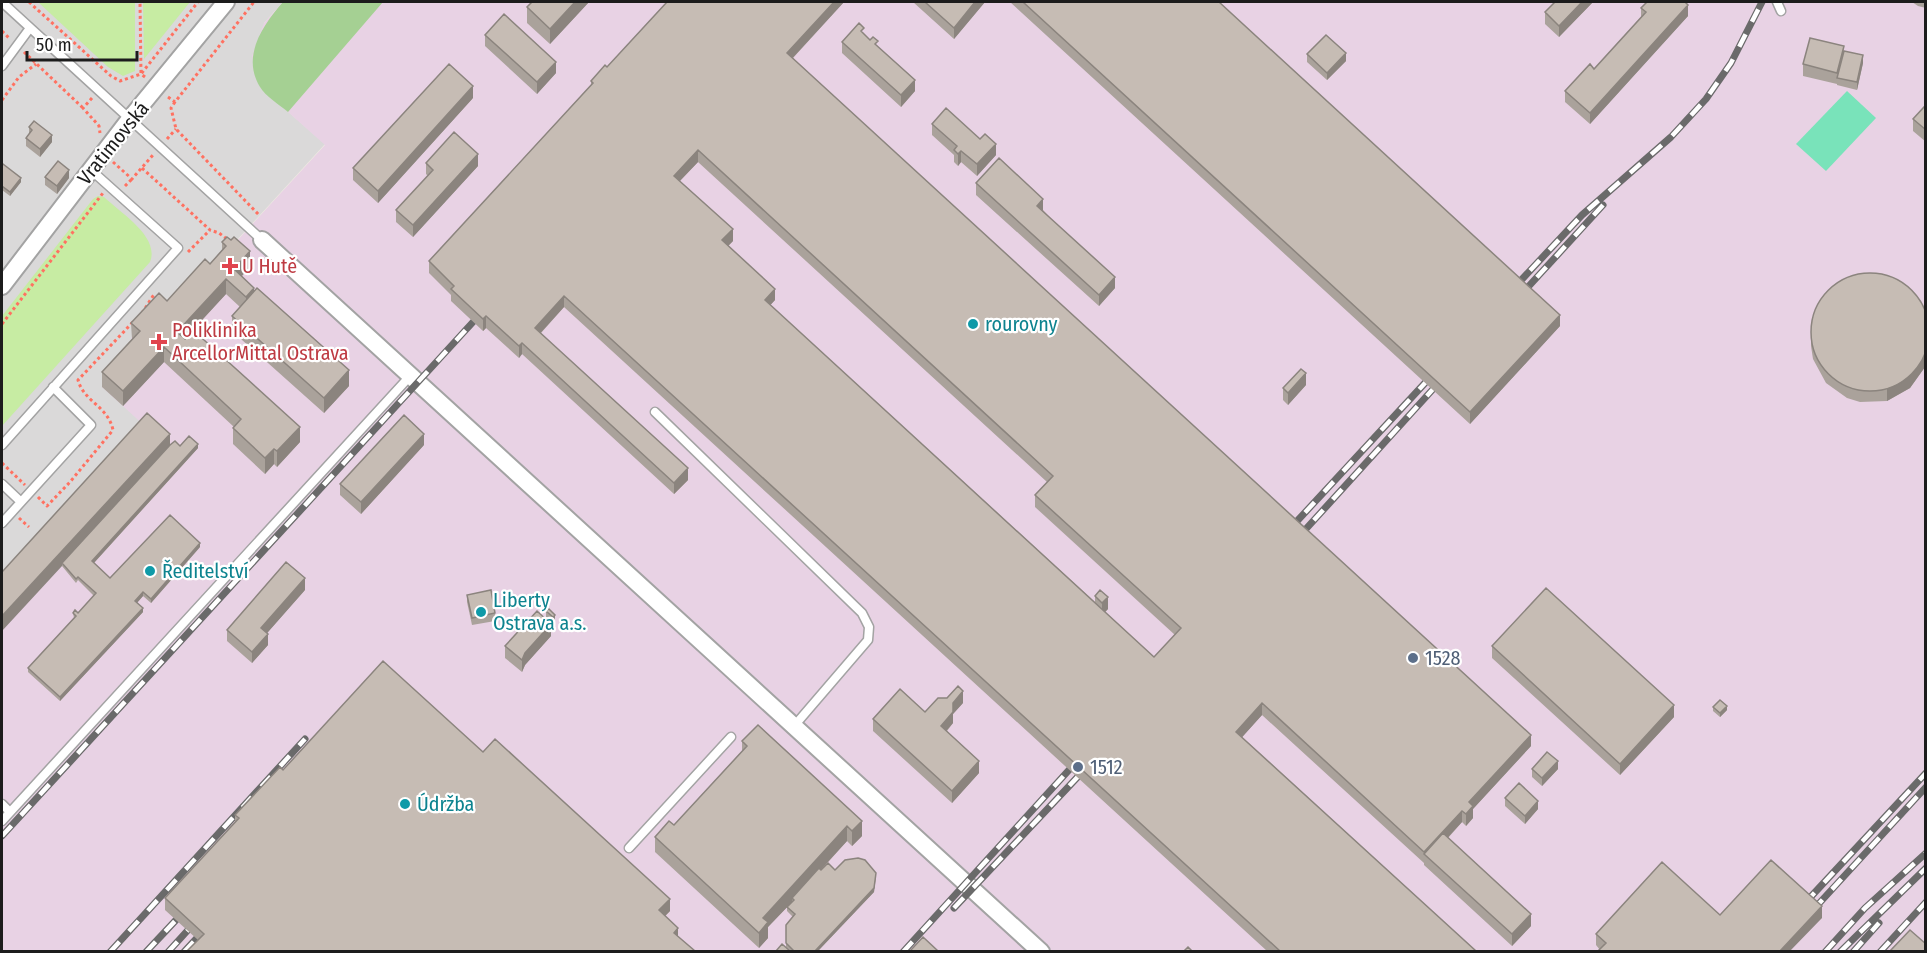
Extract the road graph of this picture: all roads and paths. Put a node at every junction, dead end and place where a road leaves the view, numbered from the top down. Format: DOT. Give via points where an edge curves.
graph roads {
  1 [pos="2,2"];
  2 [pos="29,2"];
  3 [pos="140,2"];
  4 [pos="226,2"];
  5 [pos="1777,2"];
  6 [pos="1781,11"];
  7 [pos="30,28"];
  8 [pos="2,31"];
  9 [pos="17,46"];
  10 [pos="36,64"];
  11 [pos="2,66"];
  12 [pos="2,99"];
  13 [pos="175,102"];
  14 [pos="83,108"];
  15 [pos="129,120"];
  16 [pos="142,168"];
  17 [pos="121,169"];
  18 [pos="91,170"];
  19 [pos="132,179"];
  20 [pos="109,185"];
  21 [pos="125,187"];
  22 [pos="260,216"];
  23 [pos="210,230"];
  24 [pos="262,240"];
  25 [pos="181,244"];
  26 [pos="233,244"];
  27 [pos="189,252"];
  28 [pos="182,260"];
  29 [pos="2,286"];
  30 [pos="156,291"];
  31 [pos="2,324"];
  32 [pos="411,375"];
  33 [pos="53,387"];
  34 [pos="655,412"];
  35 [pos="2,445"];
  36 [pos="2,484"];
  37 [pos="20,501"];
  38 [pos="47,506"];
  39 [pos="2,523"];
  40 [pos="795,725"];
  41 [pos="731,737"];
  42 [pos="2,804"];
  43 [pos="10,812"];
  44 [pos="2,820"];
  45 [pos="629,848"];
  46 [pos="1041,951"];
  1 -- 7 [label="lane"];
  2 -- 3 [label="path" via="120,81 141,74"];
  4 -- 15 [label="street, Vratimovská"];
  5 -- 6 [label="lane"];
  7 -- 9 [label="lane"];
  7 -- 15 [label="lane"];
  8 -- 9 [label="path"];
  9 -- 10 [label="path"];
  9 -- 11 [label="lane"];
  10 -- 12 [label="path" via="19,77"];
  10 -- 14 [label="path"];
  13 -- 22 [label="path" via="171,108 176,129"];
  15 -- 18 [label="street, Vratimovská"];
  15 -- 24 [label="lane"];
  16 -- 23 [label="path"];
  17 -- 20 [label="path"];
  18 -- 20 [label="lane"];
  18 -- 29 [label="street, Vratimovská"];
  19 -- 21 [label="path"];
  20 -- 31 [label="path"];
  20 -- 33 [label="lane" via="178,248"];
  23 -- 26 [label="path"];
  23 -- 27 [label="path"];
  24 -- 32 [label="street"];
  25 -- 27 [label="path"];
  27 -- 28 [label="path"];
  30 -- 38 [label="path" via="139,317 78,380 81,390 110,417 113,430"];
  32 -- 40 [label="street"];
  32 -- 43 [label="lane"];
  33 -- 35 [label="lane"];
  33 -- 37 [label="lane" via="91,425"];
  34 -- 40 [label="lane" via="862,613 869,627 868,640"];
  36 -- 37 [label="lane"];
  37 -- 39 [label="lane"];
  40 -- 46 [label="street"];
  41 -- 45 [label="lane"];
  42 -- 43 [label="lane"];
  43 -- 44 [label="lane"];
}
